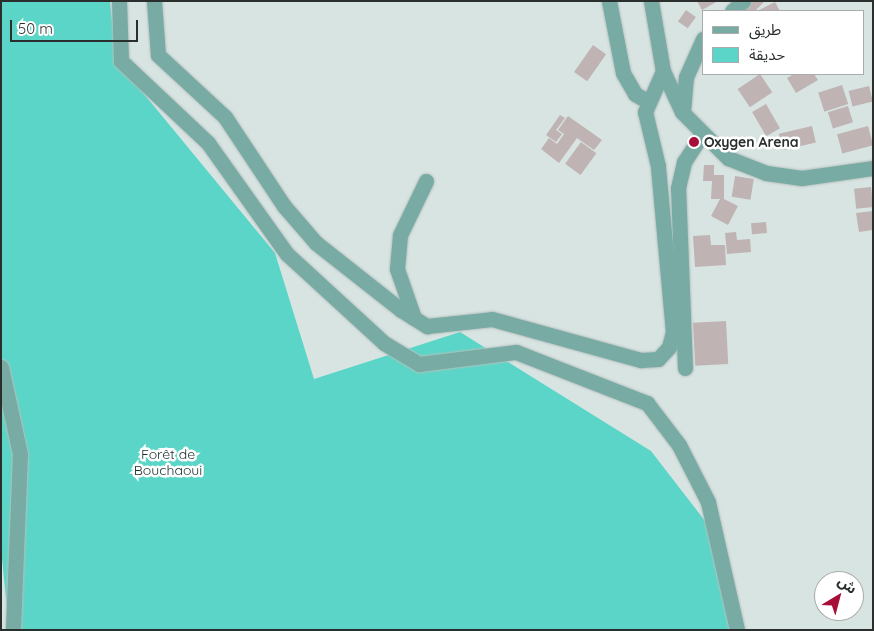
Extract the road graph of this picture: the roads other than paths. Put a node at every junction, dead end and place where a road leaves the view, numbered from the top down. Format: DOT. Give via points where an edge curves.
graph roads {
  1 [pos="119,1"];
  2 [pos="154,1"];
  3 [pos="609,1"];
  4 [pos="651,1"];
  5 [pos="743,1"];
  6 [pos="733,10"];
  7 [pos="702,41"];
  8 [pos="663,71"];
  9 [pos="647,101"];
  10 [pos="682,112"];
  11 [pos="701,136"];
  12 [pos="873,168"];
  13 [pos="426,181"];
  14 [pos="414,318"];
  15 [pos="1,367"];
  16 [pos="685,368"];
  17 [pos="13,630"];
  18 [pos="736,630"];
  1 -- 18 [label="street" via="121,61 208,143 287,254 384,343 419,364 516,352 647,403 679,446 708,502"];
  2 -- 14 [label="street" via="162,60 225,117 284,206 316,243"];
  3 -- 9 [label="street" via="623,73 635,94"];
  4 -- 8 [label="street"];
  5 -- 6 [label="street"];
  7 -- 10 [label="street" via="686,77"];
  8 -- 9 [label="street"];
  8 -- 10 [label="street"];
  9 -- 14 [label="street" via="645,112 658,166 673,332 669,347 658,359 641,360 492,319 438,327"];
  10 -- 11 [label="street"];
  11 -- 12 [label="street" via="728,158 766,173 802,178"];
  11 -- 16 [label="street" via="684,162 678,188"];
  13 -- 14 [label="street" via="400,234 397,269"];
  15 -- 17 [label="street" via="20,454"];
}
